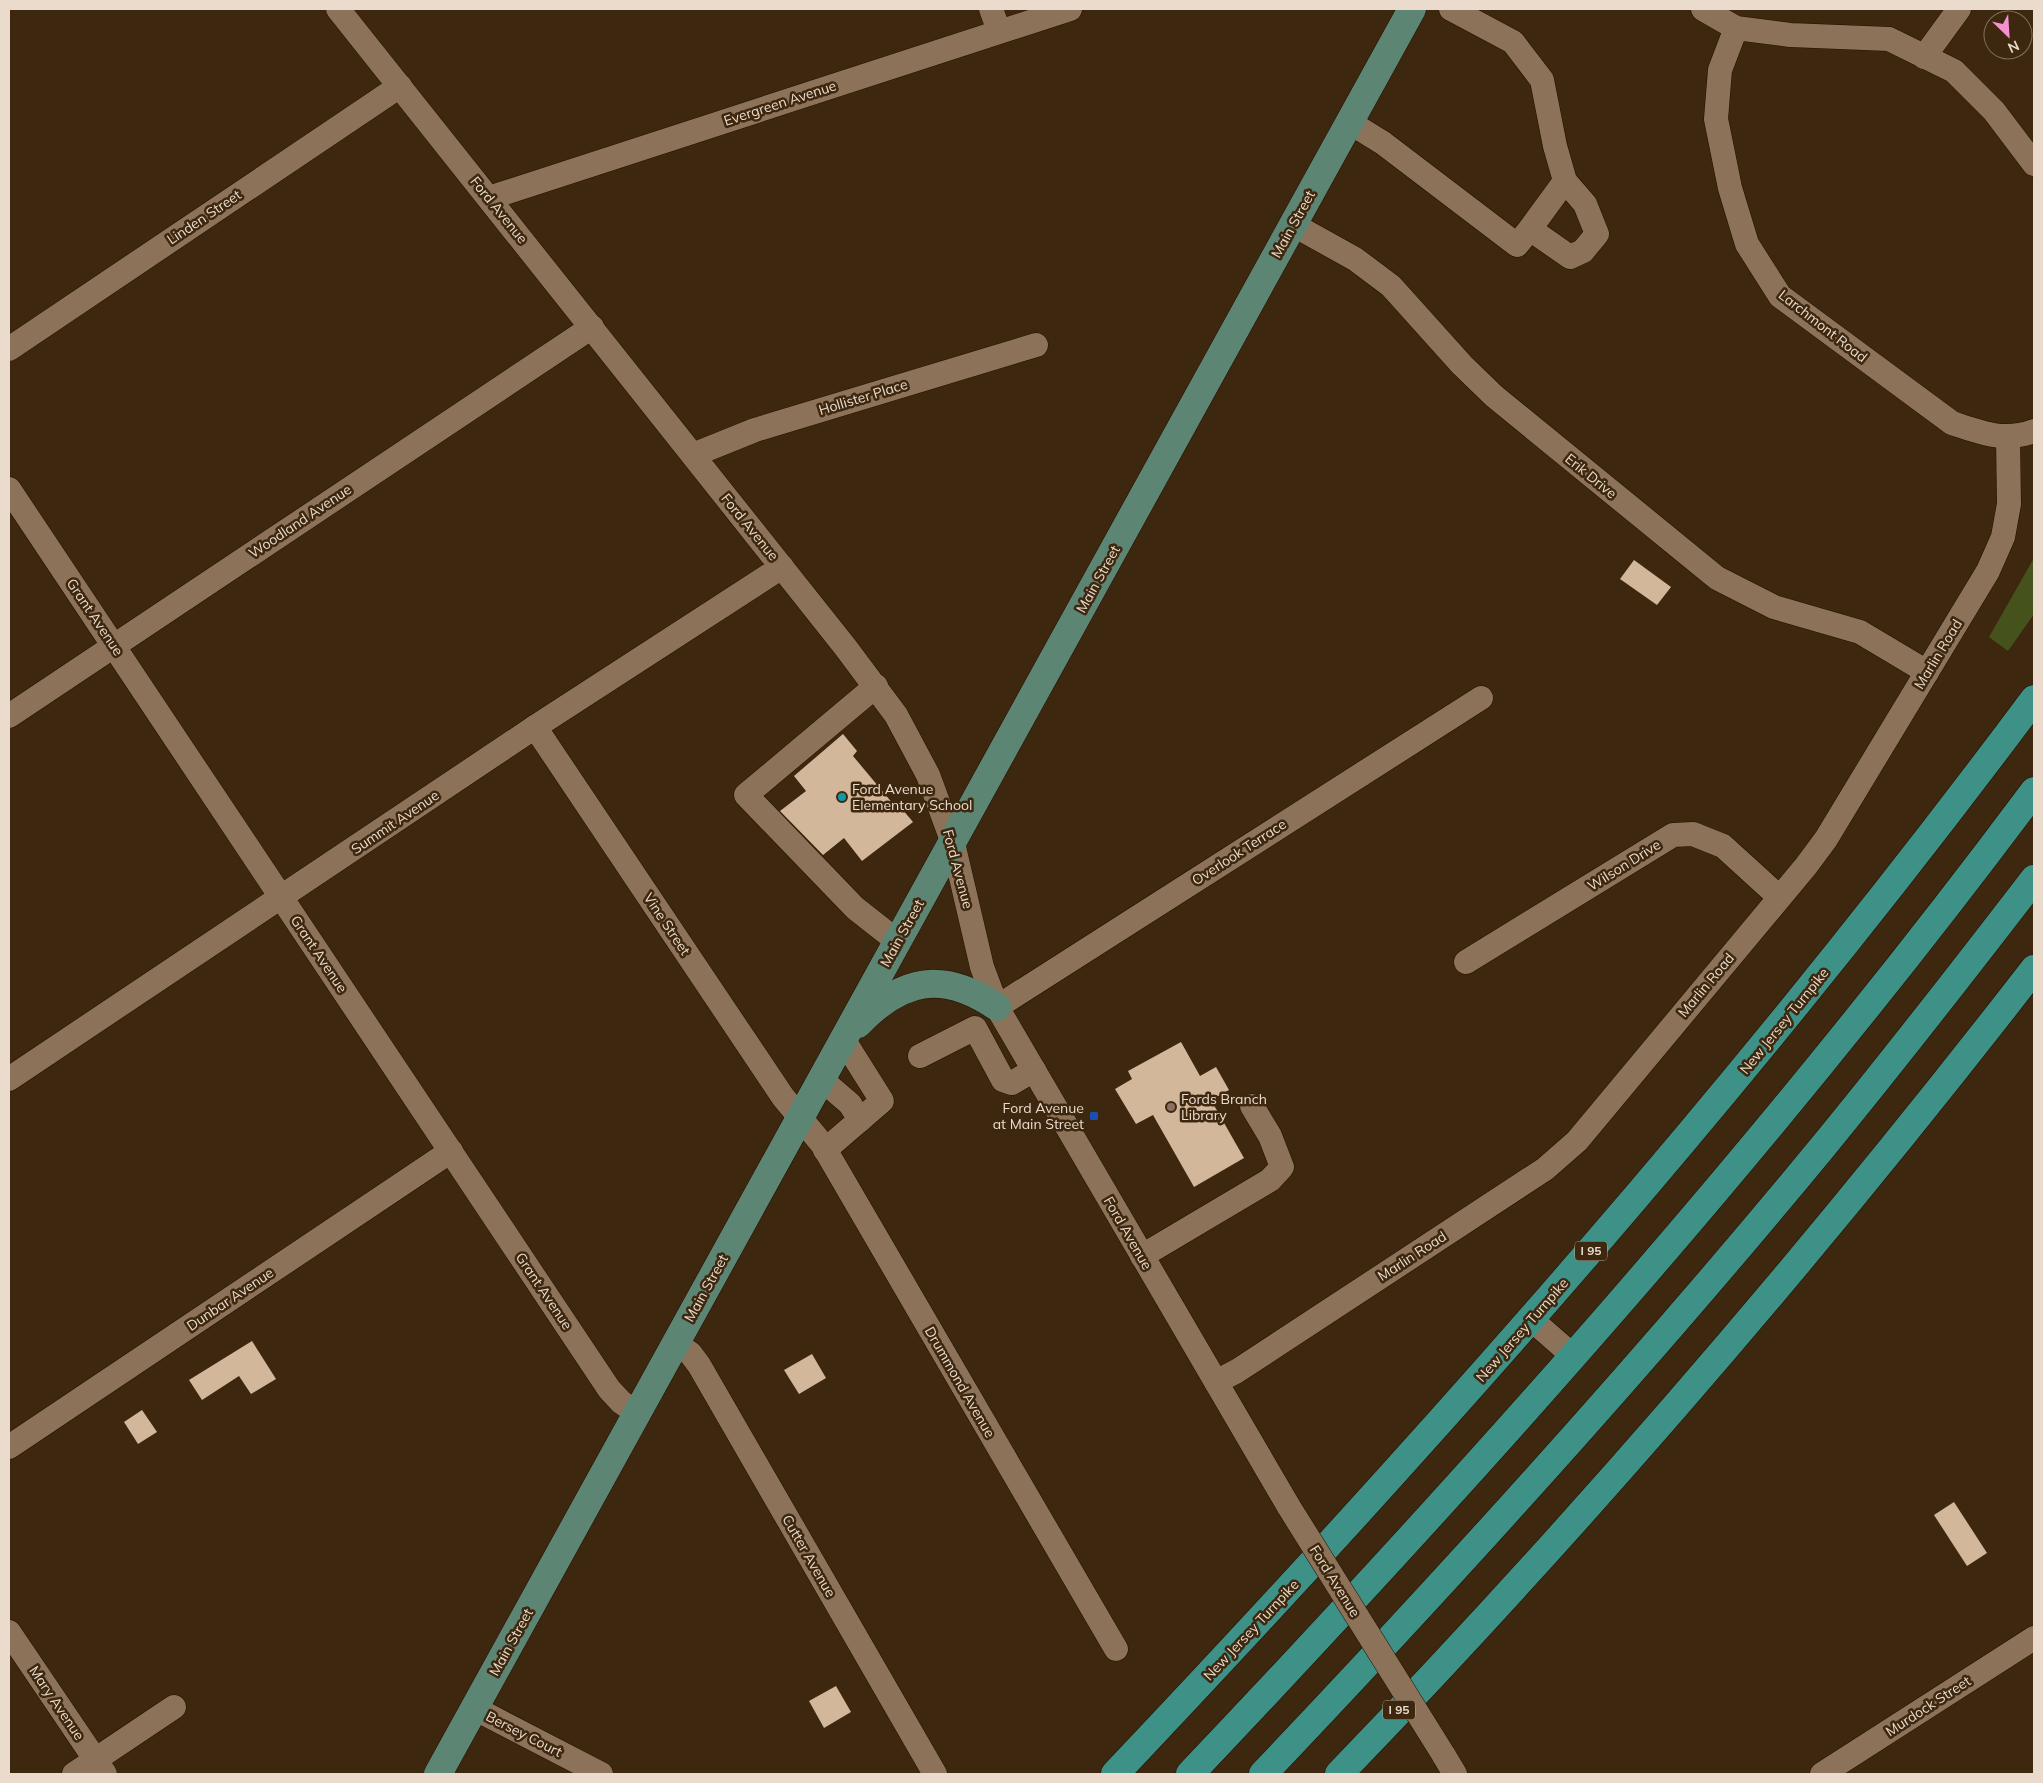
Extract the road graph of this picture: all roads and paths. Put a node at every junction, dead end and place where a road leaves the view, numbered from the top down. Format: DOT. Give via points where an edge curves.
graph roads {
  1 [pos="338,9"];
  2 [pos="991,9"];
  3 [pos="1070,9"];
  4 [pos="1412,9"];
  5 [pos="1451,9"];
  6 [pos="1703,9"];
  7 [pos="1959,9"];
  8 [pos="1736,28"];
  9 [pos="999,31"];
  10 [pos="1924,57"];
  11 [pos="400,86"];
  12 [pos="1349,122"];
  13 [pos="2034,164"];
  14 [pos="1565,181"];
  15 [pos="489,198"];
  16 [pos="1292,224"];
  17 [pos="1530,230"];
  18 [pos="592,327"];
  19 [pos="1036,345"];
  20 [pos="9,349"];
  21 [pos="2034,432"];
  22 [pos="2008,438"];
  23 [pos="693,455"];
  24 [pos="9,489"];
  25 [pos="782,567"];
  26 [pos="114,646"];
  27 [pos="1927,672"];
  28 [pos="876,686"];
  29 [pos="1480,698"];
  30 [pos="2034,699"];
  31 [pos="9,716"];
  32 [pos="535,728"];
  33 [pos="2034,791"];
  34 [pos="953,843"];
  35 [pos="2034,879"];
  36 [pos="1779,897"];
  37 [pos="282,898"];
  38 [pos="897,941"];
  39 [pos="1466,962"];
  40 [pos="2034,969"];
  41 [pos="1001,1014"];
  42 [pos="979,1036"];
  43 [pos="843,1039"];
  44 [pos="920,1056"];
  45 [pos="1034,1070"];
  46 [pos="9,1079"];
  47 [pos="821,1079"];
  48 [pos="1252,1106"];
  49 [pos="800,1118"];
  50 [pos="860,1120"];
  51 [pos="825,1150"];
  52 [pos="451,1151"];
  53 [pos="1142,1256"];
  54 [pos="1532,1320"];
  55 [pos="675,1344"];
  56 [pos="1572,1355"];
  57 [pos="1216,1382"];
  58 [pos="637,1413"];
  59 [pos="9,1447"];
  60 [pos="9,1632"];
  61 [pos="2034,1638"];
  62 [pos="1116,1649"];
  63 [pos="174,1707"];
  64 [pos="474,1708"];
  65 [pos="100,1767"];
  66 [pos="74,1774"];
  67 [pos="438,1774"];
  68 [pos="602,1774"];
  69 [pos="935,1774"];
  70 [pos="1115,1774"];
  71 [pos="1190,1774"];
  72 [pos="1263,1774"];
  73 [pos="1338,1774"];
  74 [pos="1455,1774"];
  75 [pos="1822,1774"];
  1 -- 11 [label="street, Ford Avenue"];
  2 -- 9 [label="street"];
  3 -- 9 [label="street, Evergreen Avenue"];
  4 -- 12 [label="main road, Main Street"];
  5 -- 14 [label="street" via="1513,42 1542,80"];
  6 -- 8 [label="street"];
  7 -- 10 [label="street"];
  8 -- 10 [label="street" via="1790,35 1889,39"];
  8 -- 22 [label="street, Larchmont Road" via="1720,70 1716,119 1730,188 1747,244 1764,274 1780,296 1952,423"];
  9 -- 15 [label="street, Evergreen Avenue"];
  10 -- 13 [label="street" via="1954,71 1994,111"];
  11 -- 15 [label="street, Ford Avenue"];
  11 -- 20 [label="street, Linden Street"];
  12 -- 16 [label="main road, Main Street"];
  12 -- 17 [label="street" via="1383,143 1517,245"];
  14 -- 17 [label="street"];
  14 -- 17 [label="street" via="1585,204 1596,234 1582,251 1570,257"];
  15 -- 18 [label="street, Ford Avenue"];
  16 -- 27 [label="street, Erik Drive" via="1380,276 1494,396 1716,578 1774,607 1860,632"];
  16 -- 34 [label="main road, Main Street"];
  18 -- 23 [label="street, Ford Avenue"];
  18 -- 26 [label="street, Woodland Avenue"];
  19 -- 23 [label="street, Hollister Place" via="755,430"];
  21 -- 22 [label="street, Larchmont Road"];
  22 -- 27 [label="street, Marlin Road" via="2009,504 2003,537 1988,571"];
  23 -- 25 [label="street, Ford Avenue"];
  24 -- 26 [label="street, Grant Avenue"];
  25 -- 28 [label="street, Ford Avenue"];
  25 -- 32 [label="street, Summit Avenue"];
  26 -- 31 [label="street, Woodland Avenue"];
  26 -- 37 [label="street, Grant Avenue"];
  27 -- 36 [label="street, Marlin Road" via="1826,839"];
  28 -- 34 [label="street, Ford Avenue" via="916,750"];
  28 -- 38 [label="street" via="746,795 855,908"];
  29 -- 41 [label="street, Overlook Terrace"];
  30 -- 54 [label="highway, New Jersey Turnpike / I 95" via="1956,804 1733,1085"];
  32 -- 37 [label="street, Summit Avenue"];
  32 -- 49 [label="street, Vine Street" via="782,1097"];
  33 -- 56 [label="highway" via="1888,981 1671,1244"];
  34 -- 38 [label="main road, Main Street"];
  34 -- 41 [label="street, Ford Avenue" via="982,967"];
  35 -- 72 [label="highway" via="1832,1135 1714,1276 1502,1517"];
  36 -- 39 [label="street, Wilson Drive" via="1723,846 1693,834 1673,835"];
  36 -- 57 [label="street, Marlin Road" via="1577,1141 1545,1169"];
  37 -- 46 [label="street, Summit Avenue"];
  37 -- 52 [label="street, Grant Avenue"];
  38 -- 43 [label="main road, Main Street"];
  40 -- 73 [label="highway, I 95" via="1862,1185 1670,1412 1557,1540"];
  41 -- 42 [label="street, Overlook Terrace"];
  41 -- 43 [label="main road" via="960,986 925,983 887,999"];
  41 -- 45 [label="street, Ford Avenue"];
  42 -- 44 [label="street" via="975,1028"];
  42 -- 45 [label="street" via="1002,1080 1012,1083"];
  43 -- 47 [label="main road, Main Street"];
  43 -- 50 [label="street" via="882,1101"];
  45 -- 53 [label="street, Ford Avenue"];
  47 -- 49 [label="main road, Main Street"];
  47 -- 50 [label="street" via="850,1104"];
  48 -- 53 [label="street" via="1270,1136 1282,1167 1270,1180"];
  49 -- 51 [label="street, Drummond Avenue" via="816,1134"];
  49 -- 55 [label="main road, Main Street"];
  50 -- 51 [label="street"];
  51 -- 62 [label="street, Drummond Avenue"];
  52 -- 58 [label="street, Grant Avenue" via="609,1388"];
  52 -- 59 [label="street, Dunbar Avenue"];
  53 -- 57 [label="street, Ford Avenue"];
  54 -- 56 [label="street"];
  54 -- 70 [label="highway, New Jersey Turnpike / I 95" via="1334,1541"];
  55 -- 58 [label="main road, Main Street"];
  55 -- 69 [label="street, Cutter Avenue" via="690,1353 699,1365"];
  56 -- 71 [label="highway" via="1377,1574"];
  57 -- 74 [label="street, Ford Avenue, bridge"];
  58 -- 64 [label="main road, Main Street"];
  60 -- 65 [label="street, Mary Avenue"];
  61 -- 75 [label="street, Murdock Street"];
  63 -- 65 [label="street"];
  64 -- 67 [label="main road, Main Street"];
  64 -- 68 [label="street, Bersey Court"];
  65 -- 66 [label="street"];
}
